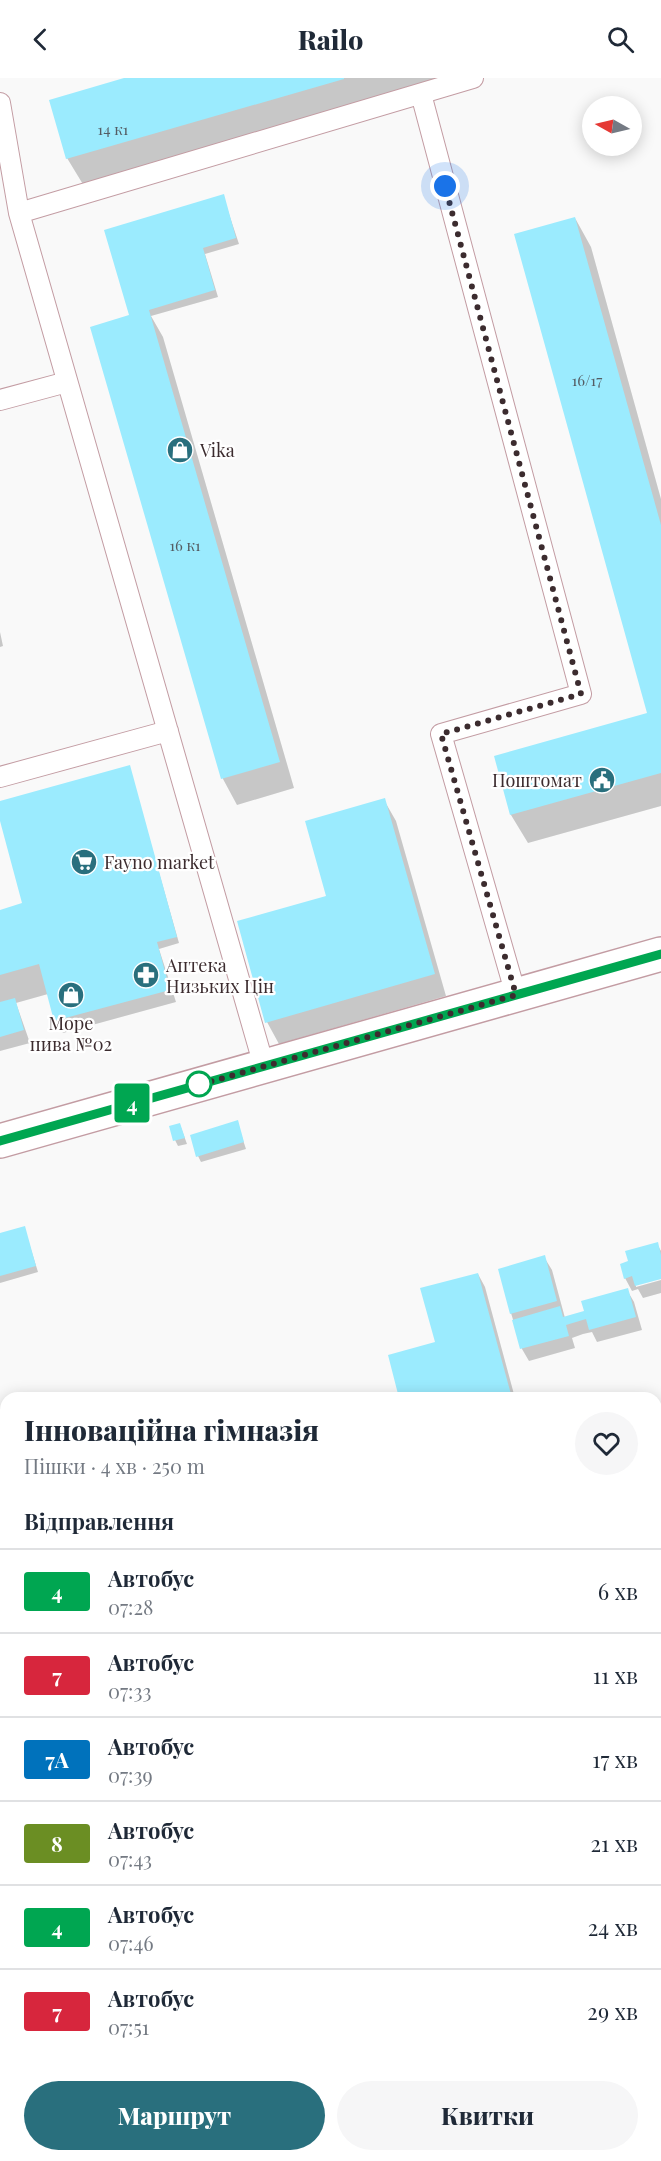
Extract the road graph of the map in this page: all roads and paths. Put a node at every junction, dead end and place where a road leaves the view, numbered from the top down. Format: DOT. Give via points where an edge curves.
graph roads {
  1 [pos="473,78"];
  2 [pos="421,94"];
  3 [pos="0,103"];
  4 [pos="19,213"];
  5 [pos="67,381"];
  6 [pos="0,400"];
  7 [pos="168,731"];
  8 [pos="0,777"];
  9 [pos="661,954"];
  10 [pos="516,995"];
  11 [pos="264,1066"];
  12 [pos="0,1141"];
  1 -- 2 [label="lane"];
  2 -- 4 [label="lane"];
  2 -- 10 [label="lane" via="581,694 441,734"];
  3 -- 4 [label="lane"];
  4 -- 5 [label="lane"];
  5 -- 6 [label="lane"];
  5 -- 7 [label="lane"];
  7 -- 8 [label="lane"];
  7 -- 11 [label="lane"];
  9 -- 10 [label="main road"];
  10 -- 11 [label="main road"];
  11 -- 12 [label="main road"];
}
